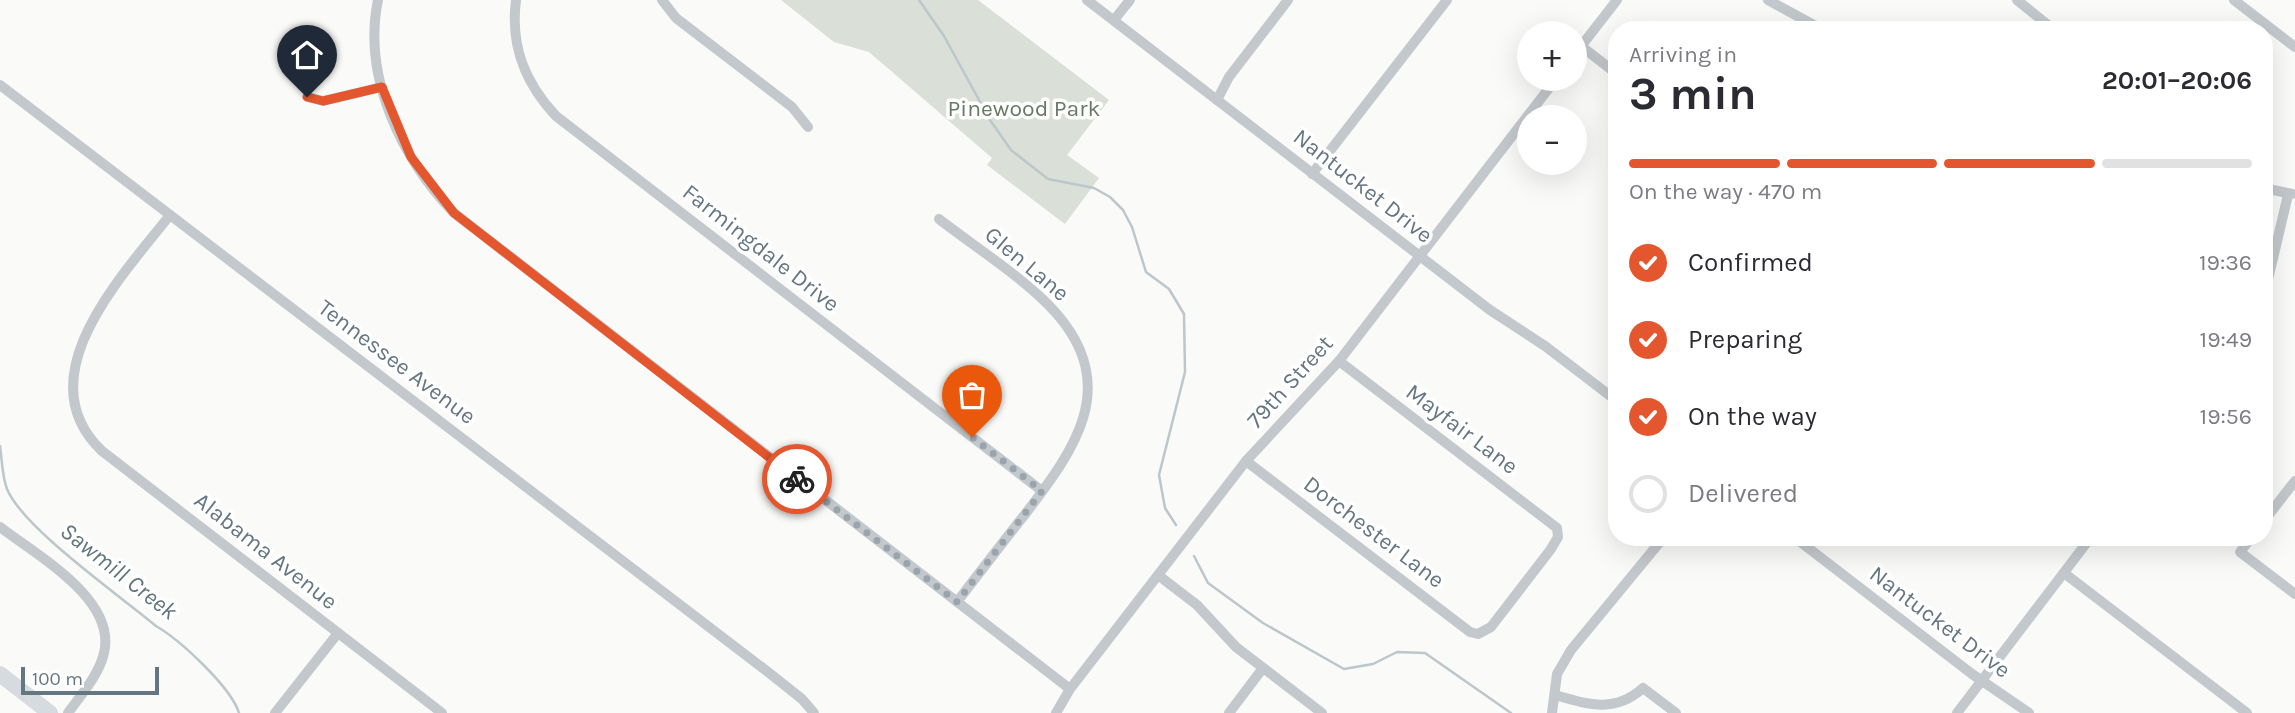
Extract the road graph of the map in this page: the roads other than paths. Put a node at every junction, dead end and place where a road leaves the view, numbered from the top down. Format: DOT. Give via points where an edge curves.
graph roads {
  1 [pos="378,0"];
  2 [pos="516,0"];
  3 [pos="662,0"];
  4 [pos="1087,0"];
  5 [pos="1130,0"];
  6 [pos="1288,0"];
  7 [pos="1447,0"];
  8 [pos="1616,0"];
  9 [pos="1768,0"];
  10 [pos="2017,0"];
  11 [pos="2234,0"];
  12 [pos="1788,4"];
  13 [pos="1114,20"];
  14 [pos="1811,21"];
  15 [pos="2043,21"];
  16 [pos="2261,21"];
  17 [pos="2273,30"];
  18 [pos="1587,38"];
  19 [pos="2295,47"];
  20 [pos="1587,56"];
  21 [pos="1608,68"];
  22 [pos="0,85"];
  23 [pos="382,87"];
  24 [pos="1547,91"];
  25 [pos="307,97"];
  26 [pos="1217,100"];
  27 [pos="808,127"];
  28 [pos="1312,174"];
  29 [pos="2273,190"];
  30 [pos="2292,195"];
  31 [pos="170,215"];
  32 [pos="939,219"];
  33 [pos="1419,256"];
  34 [pos="2273,264"];
  35 [pos="1339,361"];
  36 [pos="1608,394"];
  37 [pos="1246,461"];
  38 [pos="2295,481"];
  39 [pos="1042,491"];
  40 [pos="2273,509"];
  41 [pos="0,527"];
  42 [pos="1657,546"];
  43 [pos="1806,546"];
  44 [pos="2084,546"];
  45 [pos="2245,546"];
  46 [pos="2064,573"];
  47 [pos="1158,575"];
  48 [pos="2295,594"];
  49 [pos="957,602"];
  50 [pos="338,633"];
  51 [pos="1478,634"];
  52 [pos="1263,668"];
  53 [pos="0,674"];
  54 [pos="1981,681"];
  55 [pos="1070,689"];
  56 [pos="1555,695"];
  57 [pos="50,713"];
  58 [pos="68,713"];
  59 [pos="275,713"];
  60 [pos="442,713"];
  61 [pos="814,713"];
  62 [pos="1056,713"];
  63 [pos="1229,713"];
  64 [pos="1322,713"];
  65 [pos="1552,713"];
  66 [pos="1676,713"];
  67 [pos="1958,713"];
  68 [pos="2028,713"];
  69 [pos="2247,713"];
  1 -- 23 [label="street" via="375,25"];
  2 -- 39 [label="street, Farmingdale Drive" via="514,36 522,67 556,116"];
  3 -- 27 [label="street" via="676,18 792,107"];
  4 -- 13 [label="street, Nantucket Drive"];
  5 -- 13 [label="street"];
  6 -- 26 [label="street" via="1229,77"];
  7 -- 28 [label="street"];
  8 -- 18 [label="street"];
  9 -- 12 [label="street"];
  10 -- 15 [label="street"];
  11 -- 16 [label="street"];
  12 -- 14 [label="street"];
  13 -- 26 [label="street, Nantucket Drive"];
  17 -- 19 [label="street"];
  20 -- 21 [label="street"];
  22 -- 31 [label="street, Tennessee Avenue"];
  23 -- 25 [label="street" via="323,101"];
  23 -- 49 [label="street" via="411,157 436,193 466,224"];
  24 -- 33 [label="street, 79th Street"];
  26 -- 28 [label="street, Nantucket Drive"];
  28 -- 33 [label="street, Nantucket Drive"];
  29 -- 30 [label="street"];
  30 -- 34 [label="street"];
  31 -- 50 [label="street, Alabama Avenue" via="106,298 86,333 75,374 77,411 102,452"];
  31 -- 61 [label="street, Tennessee Avenue" via="802,699"];
  32 -- 39 [label="street, Glen Lane" via="1054,310 1077,347 1087,384 1084,416 1072,449"];
  33 -- 35 [label="street, 79th Street"];
  33 -- 36 [label="street, Nantucket Drive"];
  35 -- 37 [label="street, 79th Street"];
  35 -- 51 [label="street, Mayfair Lane" via="1559,532 1492,627"];
  37 -- 47 [label="street, 79th Street"];
  37 -- 51 [label="street, Dorchester Lane"];
  38 -- 40 [label="street"];
  39 -- 49 [label="street, Glen Lane"];
  41 -- 58 [label="street" via="81,591 105,626 97,672"];
  42 -- 56 [label="street" via="1571,650 1557,674"];
  43 -- 54 [label="street, Nantucket Drive"];
  44 -- 46 [label="street"];
  45 -- 48 [label="street" via="2241,552"];
  46 -- 54 [label="street"];
  46 -- 69 [label="street"];
  47 -- 52 [label="street"];
  47 -- 55 [label="street, 79th Street"];
  49 -- 55 [label="street"];
  50 -- 59 [label="street"];
  50 -- 60 [label="street, Alabama Avenue"];
  52 -- 63 [label="street"];
  52 -- 64 [label="street"];
  53 -- 57 [label="street"];
  54 -- 67 [label="street"];
  54 -- 68 [label="street, Nantucket Drive"];
  55 -- 62 [label="street, 79th Street"];
  56 -- 65 [label="street"];
  56 -- 66 [label="street" via="1592,706 1618,707 1643,688"];
}
